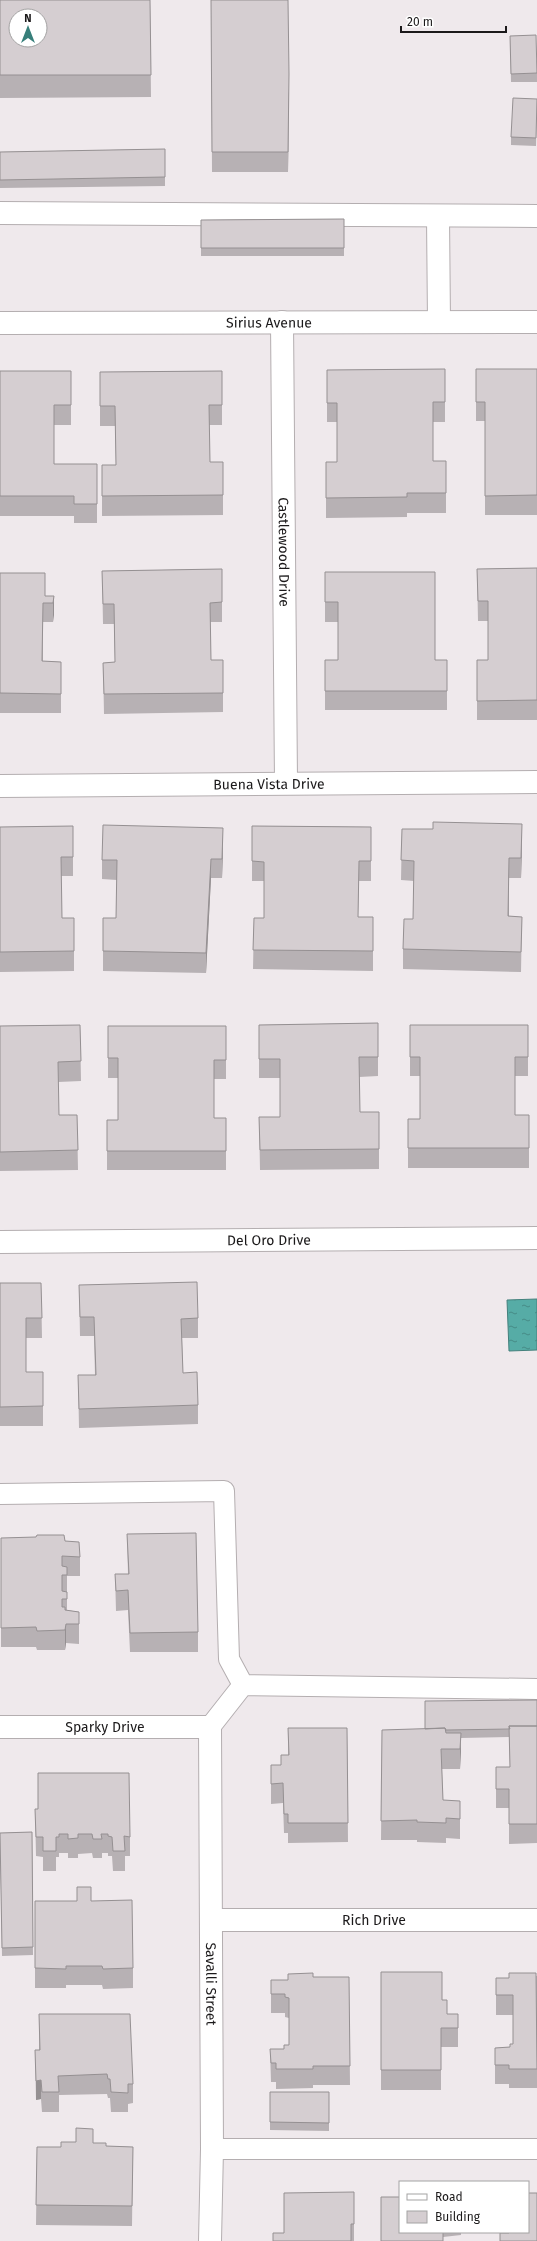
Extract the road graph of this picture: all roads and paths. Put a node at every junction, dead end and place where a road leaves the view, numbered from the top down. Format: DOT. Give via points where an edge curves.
graph roads {
  1 [pos="0,213"];
  2 [pos="438,216"];
  3 [pos="537,216"];
  4 [pos="282,322"];
  5 [pos="439,322"];
  6 [pos="537,322"];
  7 [pos="0,323"];
  8 [pos="286,782"];
  9 [pos="537,782"];
  10 [pos="0,786"];
  11 [pos="537,1238"];
  12 [pos="0,1242"];
  13 [pos="0,1494"];
  14 [pos="243,1685"];
  15 [pos="537,1689"];
  16 [pos="210,1727"];
  17 [pos="0,1728"];
  18 [pos="211,1920"];
  19 [pos="537,1920"];
  20 [pos="212,2149"];
  21 [pos="537,2149"];
  22 [pos="210,2241"];
  1 -- 2 [label="street"];
  2 -- 3 [label="street"];
  2 -- 5 [label="street"];
  4 -- 5 [label="street, Sirius Avenue"];
  4 -- 7 [label="street, Sirius Avenue"];
  4 -- 8 [label="street, Castlewood Drive"];
  5 -- 6 [label="street, Sirius Avenue"];
  8 -- 9 [label="street, Buena Vista Drive"];
  8 -- 10 [label="street, Buena Vista Drive"];
  11 -- 12 [label="street, Del Oro Drive"];
  13 -- 14 [label="lane" via="224,1491 229,1659"];
  14 -- 15 [label="lane"];
  14 -- 16 [label="lane"];
  16 -- 17 [label="street, Sparky Drive"];
  16 -- 18 [label="street, Savalli Street"];
  18 -- 19 [label="street, Rich Drive"];
  18 -- 20 [label="street, Savalli Street"];
  20 -- 21 [label="lane"];
  20 -- 22 [label="street, Savalli Street"];
}
